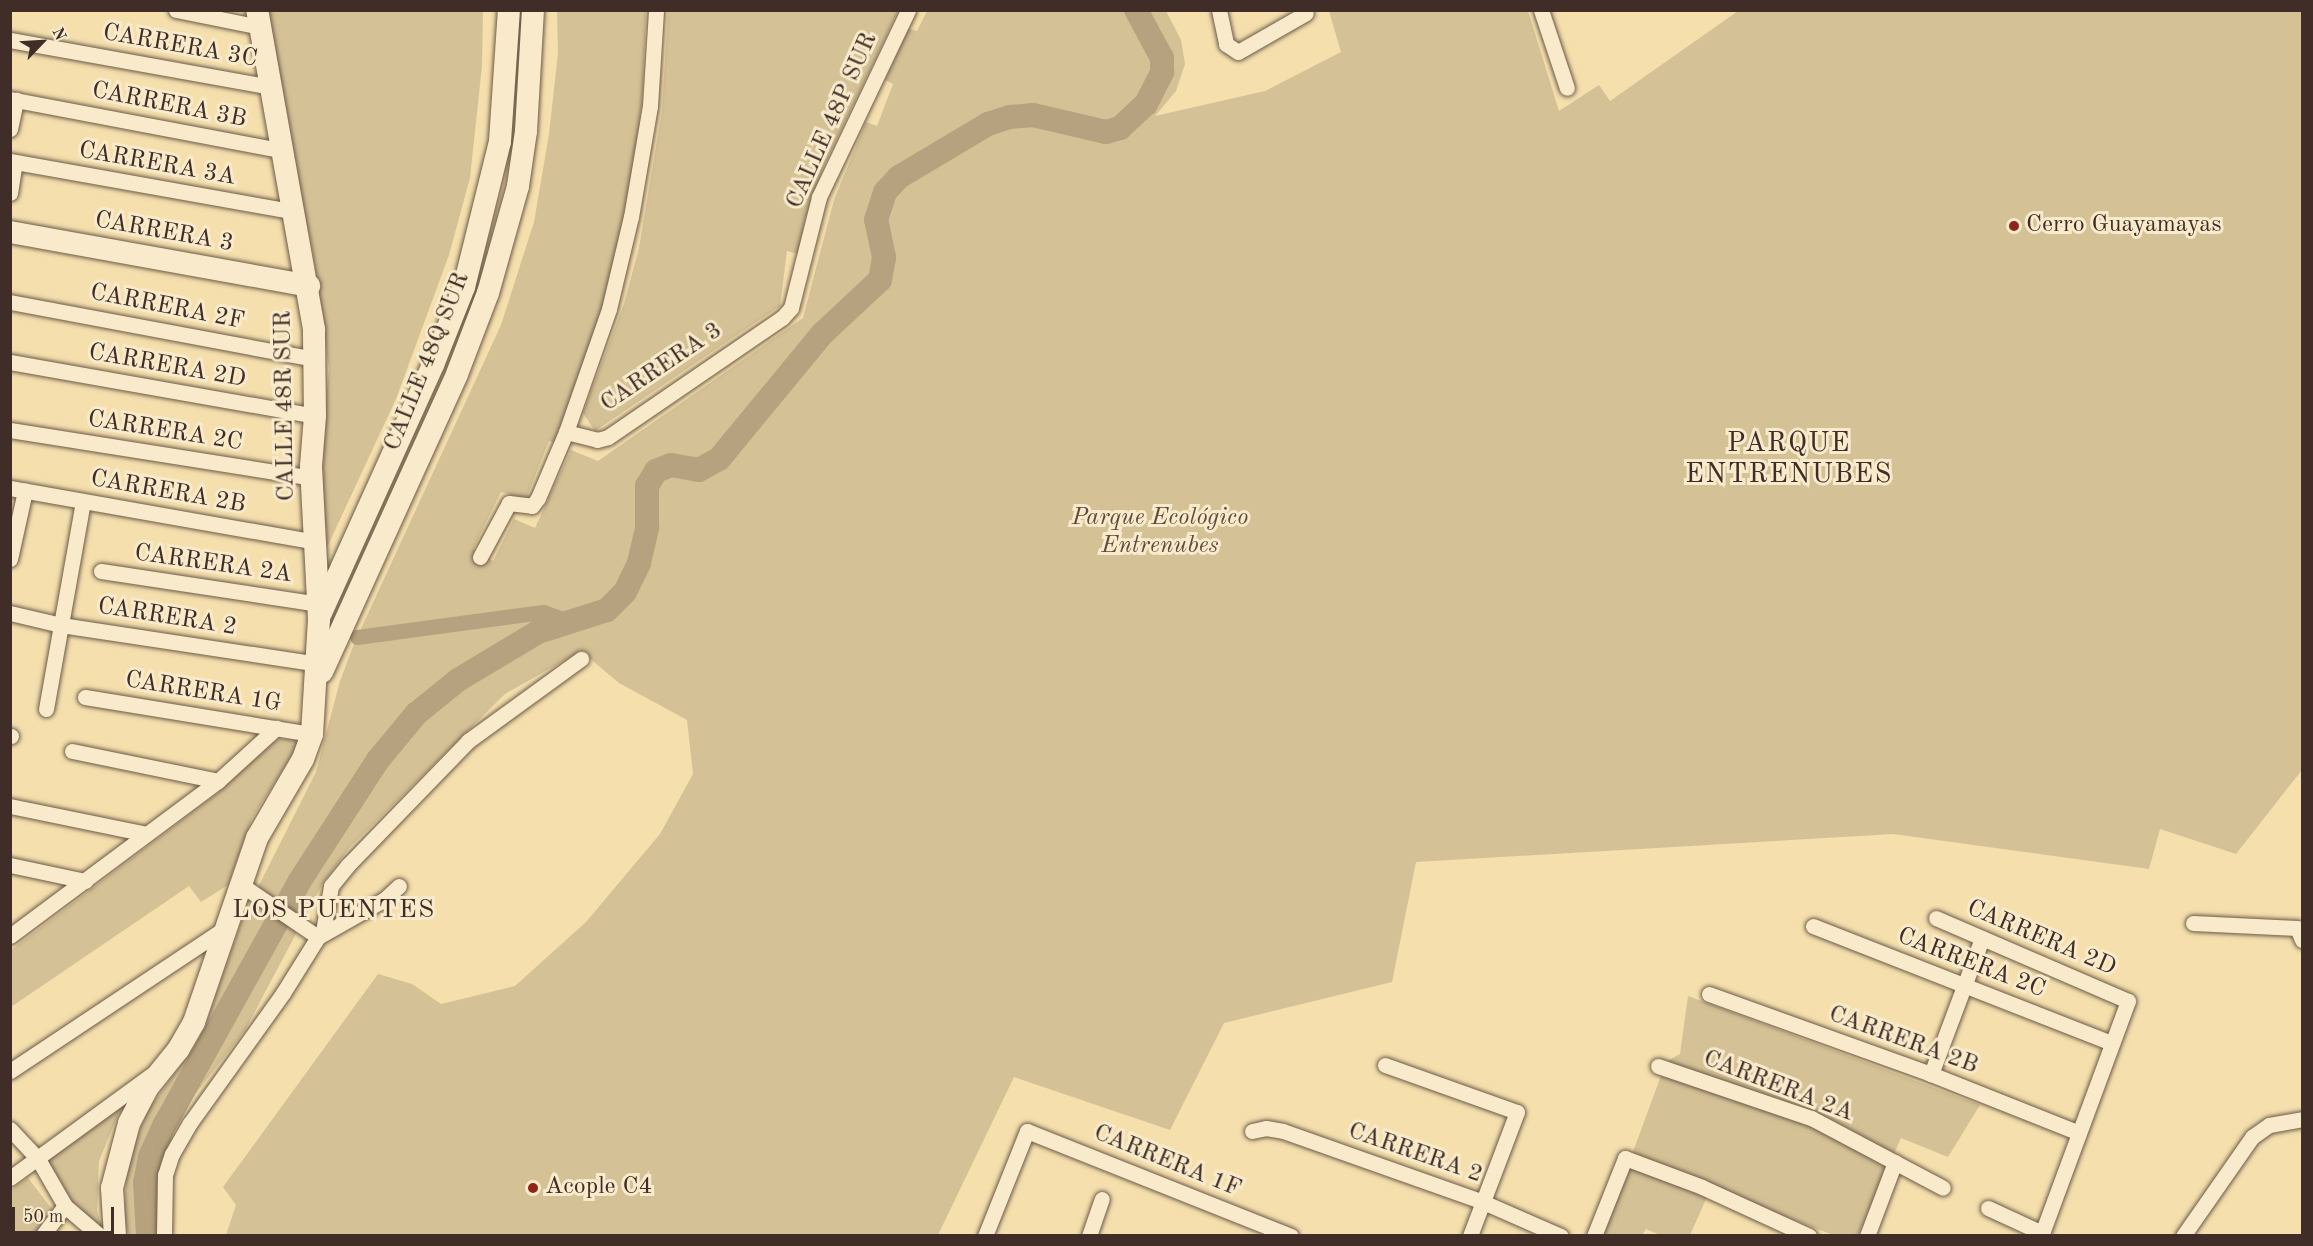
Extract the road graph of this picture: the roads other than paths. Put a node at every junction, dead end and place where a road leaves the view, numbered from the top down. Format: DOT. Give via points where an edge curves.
graph roads {
  1 [pos="176,10"];
  2 [pos="509,10"];
  3 [pos="533,10"];
  4 [pos="656,10"];
  5 [pos="908,10"];
  6 [pos="1219,10"];
  7 [pos="1541,10"];
  8 [pos="1306,13"];
  9 [pos="259,19"];
  10 [pos="10,40"];
  11 [pos="272,87"];
  12 [pos="1567,88"];
  13 [pos="13,100"];
  14 [pos="10,129"];
  15 [pos="284,151"];
  16 [pos="13,162"];
  17 [pos="10,193"];
  18 [pos="295,212"];
  19 [pos="10,232"];
  20 [pos="309,286"];
  21 [pos="10,302"];
  22 [pos="782,318"];
  23 [pos="316,359"];
  24 [pos="10,362"];
  25 [pos="315,416"];
  26 [pos="10,430"];
  27 [pos="566,432"];
  28 [pos="312,478"];
  29 [pos="18,489"];
  30 [pos="82,501"];
  31 [pos="317,542"];
  32 [pos="480,557"];
  33 [pos="10,560"];
  34 [pos="101,571"];
  35 [pos="319,611"];
  36 [pos="10,613"];
  37 [pos="61,625"];
  38 [pos="582,659"];
  39 [pos="317,673"];
  40 [pos="86,697"];
  41 [pos="46,709"];
  42 [pos="276,728"];
  43 [pos="312,734"];
  44 [pos="72,751"];
  45 [pos="218,781"];
  46 [pos="10,806"];
  47 [pos="146,834"];
  48 [pos="10,865"];
  49 [pos="85,881"];
  50 [pos="240,884"];
  51 [pos="399,886"];
  52 [pos="1936,918"];
  53 [pos="2193,923"];
  54 [pos="1813,926"];
  55 [pos="225,928"];
  56 [pos="12,934"];
  57 [pos="320,934"];
  58 [pos="2300,934"];
  59 [pos="1982,938"];
  60 [pos="1966,986"];
  61 [pos="1709,994"];
  62 [pos="2112,1043"];
  63 [pos="170,1061"];
  64 [pos="1385,1065"];
  65 [pos="1658,1066"];
  66 [pos="10,1071"];
  67 [pos="1931,1074"];
  68 [pos="2302,1119"];
  69 [pos="10,1129"];
  70 [pos="1252,1131"];
  71 [pos="2079,1133"];
  72 [pos="38,1159"];
  73 [pos="1895,1162"];
  74 [pos="10,1178"];
  75 [pos="1944,1188"];
  76 [pos="1102,1199"];
  77 [pos="1483,1202"];
  78 [pos="65,1206"];
  79 [pos="1988,1208"];
  80 [pos="164,1233"];
  81 [pos="2042,1234"];
  82 [pos="42,1236"];
  83 [pos="100,1236"];
  84 [pos="115,1236"];
  85 [pos="985,1236"];
  86 [pos="1089,1236"];
  87 [pos="1291,1236"];
  88 [pos="1470,1236"];
  89 [pos="1561,1236"];
  90 [pos="1594,1236"];
  91 [pos="1809,1236"];
  92 [pos="1867,1236"];
  93 [pos="2183,1236"];
  1 -- 9 [label="street"];
  2 -- 35 [label="main road, CALLE 48Q SUR" via="500,141 464,287 433,365"];
  3 -- 39 [label="main road, CALLE 48Q SUR" via="526,131 518,186 488,293 457,374"];
  4 -- 27 [label="street" via="650,106 631,217 609,309"];
  5 -- 22 [label="street, CALLE 48P SUR" via="819,197 794,301"];
  6 -- 8 [label="street" via="1226,44 1238,52"];
  7 -- 12 [label="street"];
  9 -- 11 [label="main road, CALLE 48R SUR"];
  10 -- 11 [label="street, CARRERA 3C"];
  11 -- 15 [label="main road, CALLE 48R SUR"];
  13 -- 14 [label="street"];
  13 -- 15 [label="street, CARRERA 3B"];
  15 -- 18 [label="main road, CALLE 48R SUR"];
  16 -- 17 [label="street"];
  16 -- 18 [label="street, CARRERA 3A"];
  18 -- 20 [label="main road, CALLE 48R SUR"];
  19 -- 20 [label="main road, CARRERA 3"];
  20 -- 23 [label="main road, CALLE 48R SUR"];
  21 -- 23 [label="street, CARRERA 2F"];
  22 -- 27 [label="street, CARRERA 3" via="608,437 597,440"];
  23 -- 25 [label="main road, CALLE 48R SUR"];
  24 -- 25 [label="street, CARRERA 2D"];
  25 -- 28 [label="main road, CALLE 48R SUR"];
  26 -- 28 [label="street, CARRERA 2C"];
  27 -- 32 [label="street" via="533,505 509,503"];
  28 -- 31 [label="main road, CALLE 48R SUR"];
  29 -- 30 [label="street, CARRERA 2B"];
  29 -- 33 [label="street"];
  30 -- 31 [label="street, CARRERA 2B"];
  30 -- 37 [label="street"];
  31 -- 35 [label="main road, CALLE 48R SUR"];
  34 -- 35 [label="street, CARRERA 2A"];
  35 -- 39 [label="main road, CALLE 48R SUR"];
  36 -- 37 [label="street, CARRERA 2"];
  37 -- 39 [label="street, CARRERA 2"];
  37 -- 41 [label="street"];
  38 -- 57 [label="street" via="496,717 468,741 331,886"];
  39 -- 43 [label="main road, CALLE 48R SUR"];
  40 -- 42 [label="street, CARRERA 1G"];
  42 -- 43 [label="street, CARRERA 1G"];
  42 -- 45 [label="street"];
  43 -- 50 [label="main road, CALLE 48R SUR" via="303,759 261,830"];
  44 -- 45 [label="street"];
  45 -- 47 [label="street"];
  46 -- 47 [label="street"];
  47 -- 49 [label="street"];
  48 -- 49 [label="street"];
  49 -- 56 [label="street"];
  50 -- 55 [label="main road, CALLE 48R SUR"];
  50 -- 57 [label="street"];
  51 -- 57 [label="street" via="359,915"];
  52 -- 59 [label="street, CARRERA 2D"];
  53 -- 58 [label="street"];
  54 -- 60 [label="street, CARRERA 2C"];
  55 -- 63 [label="main road, CALLE 48R SUR" via="194,1022"];
  55 -- 66 [label="street"];
  57 -- 80 [label="street" via="172,1154 165,1175"];
  59 -- 60 [label="street"];
  59 -- 62 [label="street, CARRERA 2D" via="2128,1001"];
  60 -- 62 [label="street, CARRERA 2C"];
  60 -- 67 [label="street"];
  61 -- 67 [label="street, CARRERA 2B"];
  62 -- 71 [label="street"];
  63 -- 72 [label="street"];
  63 -- 84 [label="main road, CALLE 48R SUR" via="138,1104 118,1154 112,1188"];
  64 -- 77 [label="street" via="1517,1112"];
  65 -- 73 [label="street, CARRERA 2A" via="1811,1118"];
  67 -- 71 [label="street, CARRERA 2B"];
  68 -- 93 [label="street" via="2269,1125 2252,1137"];
  69 -- 72 [label="street"];
  70 -- 77 [label="street, CARRERA 2" via="1283,1131"];
  71 -- 81 [label="street"];
  72 -- 74 [label="street"];
  72 -- 78 [label="street"];
  73 -- 75 [label="street, CARRERA 2A"];
  73 -- 92 [label="street"];
  76 -- 86 [label="street"];
  77 -- 88 [label="street"];
  77 -- 89 [label="street, CARRERA 2"];
  78 -- 82 [label="street"];
  78 -- 83 [label="street"];
  79 -- 81 [label="street"];
  85 -- 87 [label="street, CARRERA 1F" via="1027,1131"];
  90 -- 91 [label="street" via="1625,1158 1702,1187"];
}
